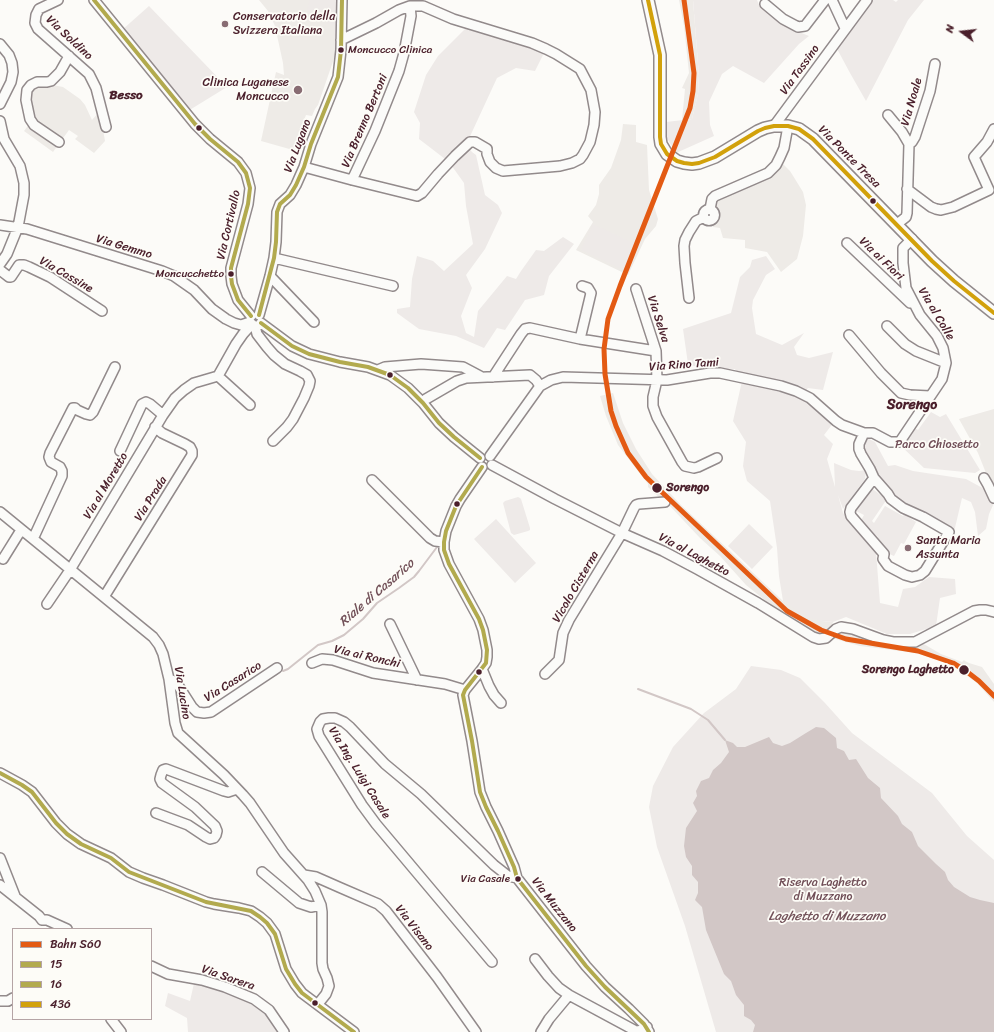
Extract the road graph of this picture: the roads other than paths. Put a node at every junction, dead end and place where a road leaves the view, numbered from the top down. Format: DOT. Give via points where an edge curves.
graph roads {
  1 [pos="58,0"];
  2 [pos="94,0"];
  3 [pos="342,0"];
  4 [pos="648,0"];
  5 [pos="825,0"];
  6 [pos="832,0"];
  7 [pos="866,0"];
  8 [pos="765,4"];
  9 [pos="410,6"];
  10 [pos="845,28"];
  11 [pos="341,40"];
  12 [pos="0,44"];
  13 [pos="70,56"];
  14 [pos="935,64"];
  15 [pos="0,104"];
  16 [pos="888,115"];
  17 [pos="0,121"];
  18 [pos="774,126"];
  19 [pos="788,126"];
  20 [pos="106,127"];
  21 [pos="994,129"];
  22 [pos="2,140"];
  23 [pos="58,142"];
  24 [pos="908,144"];
  25 [pos="304,167"];
  26 [pos="352,180"];
  27 [pos="907,189"];
  28 [pos="898,224"];
  29 [pos="0,225"];
  30 [pos="18,227"];
  31 [pos="912,239"];
  32 [pos="847,243"];
  33 [pos="274,258"];
  34 [pos="0,264"];
  35 [pos="0,270"];
  36 [pos="270,276"];
  37 [pos="393,286"];
  38 [pos="582,286"];
  39 [pos="636,289"];
  40 [pos="689,298"];
  41 [pos="916,308"];
  42 [pos="102,311"];
  43 [pos="994,313"];
  44 [pos="255,321"];
  45 [pos="314,322"];
  46 [pos="886,326"];
  47 [pos="849,335"];
  48 [pos="580,339"];
  49 [pos="656,351"];
  50 [pos="946,362"];
  51 [pos="115,367"];
  52 [pos="378,370"];
  53 [pos="218,376"];
  54 [pos="481,377"];
  55 [pos="493,377"];
  56 [pos="657,380"];
  57 [pos="540,386"];
  58 [pos="930,396"];
  59 [pos="423,403"];
  60 [pos="250,405"];
  61 [pos="163,415"];
  62 [pos="156,427"];
  63 [pos="864,433"];
  64 [pos="273,441"];
  65 [pos="120,451"];
  66 [pos="717,458"];
  67 [pos="491,461"];
  68 [pos="481,463"];
  69 [pos="874,478"];
  70 [pos="984,478"];
  71 [pos="372,480"];
  72 [pos="994,498"];
  73 [pos="665,502"];
  74 [pos="0,512"];
  75 [pos="21,530"];
  76 [pos="622,533"];
  77 [pos="33,539"];
  78 [pos="444,542"];
  79 [pos="3,559"];
  80 [pos="70,570"];
  81 [pos="104,597"];
  82 [pos="47,604"];
  83 [pos="994,612"];
  84 [pos="390,624"];
  85 [pos="312,664"];
  86 [pos="277,668"];
  87 [pos="482,669"];
  88 [pos="545,674"];
  89 [pos="169,679"];
  90 [pos="417,680"];
  91 [pos="464,694"];
  92 [pos="502,703"];
  93 [pos="0,773"];
  94 [pos="237,789"];
  95 [pos="156,813"];
  96 [pos="0,858"];
  97 [pos="262,872"];
  98 [pos="304,875"];
  99 [pos="517,878"];
  100 [pos="0,885"];
  101 [pos="16,898"];
  102 [pos="321,905"];
  103 [pos="41,924"];
  104 [pos="65,928"];
  105 [pos="536,959"];
  106 [pos="492,962"];
  107 [pos="152,966"];
  108 [pos="569,995"];
  109 [pos="12,999"];
  110 [pos="0,1001"];
  111 [pos="318,1004"];
  112 [pos="112,1020"];
  113 [pos="648,1029"];
  114 [pos="121,1032"];
  115 [pos="284,1032"];
  116 [pos="354,1032"];
  117 [pos="476,1032"];
  118 [pos="541,1032"];
  1 -- 13 [label="street, Via Soldino" via="40,9 35,23 38,29"];
  2 -- 44 [label="street, Via Cortivallo" via="195,124 238,162 246,173 250,188 248,204 231,276 238,300"];
  3 -- 11 [label="street, Via Lugano"];
  4 -- 18 [label="main road, Via Ponte Tresa" via="660,55 659,128 661,144 667,154 684,163 707,161 758,131"];
  5 -- 8 [label="street, Via Tassino" via="805,26 798,27 783,19"];
  6 -- 10 [label="street"];
  7 -- 10 [label="street, Via Tassino"];
  9 -- 11 [label="street"];
  9 -- 26 [label="street, Via Brenno Bertoni" via="411,16 399,71"];
  9 -- 26 [label="street" via="423,6 453,19 546,49 580,69 591,90 595,112 590,142 580,159 572,163 503,171 490,162 487,148 470,142 417,196"];
  10 -- 18 [label="street, Via Tassino"];
  11 -- 25 [label="street, Via Lugano" via="338,78"];
  12 -- 15 [label="street" via="9,55 13,72"];
  13 -- 20 [label="street, Via Soldino" via="89,74 96,88"];
  13 -- 23 [label="street" via="52,81 37,82 27,90 26,100 30,119 34,125"];
  14 -- 24 [label="street, Via Noale" via="930,91 915,138"];
  16 -- 24 [label="street, Via Noale"];
  17 -- 22 [label="street"];
  18 -- 19 [label="main road, Via Ponte Tresa"];
  19 -- 28 [label="main road, Via Ponte Tresa" via="799,128 814,139"];
  19 -- 40 [label="street" via="784,148 776,165 768,173 715,196 710,209 715,213 714,218 709,221 704,217 700,218 689,232 684,246"];
  21 -- 27 [label="street" via="974,157 989,190 953,207 936,210"];
  22 -- 30 [label="street" via="20,166 24,183"];
  24 -- 27 [label="street, Via Noale"];
  25 -- 26 [label="street"];
  25 -- 33 [label="street, Via Lugano" via="290,195 280,204 277,212"];
  27 -- 28 [label="street, Via Noale" via="906,217"];
  28 -- 31 [label="main road, Via Ponte Tresa"];
  29 -- 30 [label="street, Via Gemmo"];
  30 -- 34 [label="street"];
  30 -- 44 [label="street, Via Gemmo" via="162,271 194,290 226,319 241,325"];
  31 -- 41 [label="street, Via al Colle" via="903,248 903,263 906,288"];
  31 -- 43 [label="main road, Via Ponte Tresa" via="954,281"];
  32 -- 41 [label="street, Via ai Fiori"];
  33 -- 36 [label="street, Via Lugano"];
  33 -- 37 [label="street"];
  35 -- 42 [label="street, Via Cassine" via="11,277 19,265 29,267 50,277"];
  36 -- 44 [label="street, Via Lugano"];
  36 -- 45 [label="street"];
  38 -- 48 [label="street" via="588,288 591,293"];
  39 -- 49 [label="street, Via Selva"];
  41 -- 50 [label="street, Via al Colle" via="937,336"];
  44 -- 52 [label="street, Via Cortivallo" via="292,346 309,354"];
  44 -- 53 [label="street" via="236,344"];
  44 -- 64 [label="street" via="257,334 274,355 307,375 310,381 293,419"];
  46 -- 50 [label="street" via="916,351"];
  47 -- 58 [label="street" via="901,393"];
  48 -- 49 [label="street"];
  48 -- 55 [label="street" via="525,329"];
  49 -- 56 [label="street, Via Selva"];
  50 -- 58 [label="street" via="942,379"];
  51 -- 77 [label="street" via="90,415 72,408 50,453 51,462 60,467 62,476"];
  52 -- 54 [label="street" via="406,365 441,365 463,367"];
  52 -- 59 [label="street, Via Cortivallo" via="399,380"];
  53 -- 60 [label="street"];
  53 -- 61 [label="street, Via al Moretto" via="194,383 184,390"];
  54 -- 55 [label="street"];
  54 -- 59 [label="street" via="457,381"];
  55 -- 57 [label="street" via="530,375"];
  56 -- 57 [label="street, Via Rino Tami" via="563,377"];
  56 -- 63 [label="street, Via Rino Tami" via="720,373 781,386 810,398 836,421"];
  56 -- 66 [label="street, Via Selva" via="653,406 682,462 689,467 698,468"];
  57 -- 67 [label="street"];
  58 -- 63 [label="street" via="899,442 890,442 872,433"];
  59 -- 68 [label="street, Via Cortivallo" via="439,423"];
  61 -- 62 [label="street, Via al Moretto"];
  61 -- 65 [label="street, Via al Moretto" via="150,404 142,404"];
  62 -- 80 [label="street, Via al Moretto"];
  62 -- 81 [label="street, Via Prada" via="162,433 190,447 192,456"];
  63 -- 69 [label="street" via="859,449"];
  67 -- 68 [label="street" via="485,455"];
  67 -- 76 [label="street, Via al Laghetto" via="555,499"];
  68 -- 78 [label="street" via="456,506"];
  69 -- 69 [label="street" via="851,508 851,516 884,554 883,559 888,566 912,577 920,575 949,532 894,502"];
  70 -- 72 [label="street"];
  71 -- 78 [label="street" via="430,538"];
  73 -- 76 [label="street, Vicolo Cisterna" via="636,505"];
  74 -- 75 [label="street, Via Lucino"];
  75 -- 77 [label="street, Via Lucino"];
  75 -- 79 [label="street"];
  76 -- 83 [label="street, Via al Laghetto" via="697,569 819,639 826,638 836,629 848,627 882,640 915,642 974,611"];
  76 -- 88 [label="street, Vicolo Cisterna" via="569,620 563,633 559,660"];
  77 -- 80 [label="street, Via Lucino"];
  78 -- 87 [label="street" via="449,564 483,630 487,657"];
  80 -- 81 [label="street, Via Lucino"];
  80 -- 82 [label="street, Via al Moretto"];
  81 -- 89 [label="street, Via Lucino" via="153,637 163,654"];
  84 -- 90 [label="street, Via ai Ronchi"];
  85 -- 90 [label="street, Via ai Ronchi" via="322,659 333,660 374,673"];
  86 -- 89 [label="street, Via Casarico" via="211,712 204,713 197,712 176,682"];
  87 -- 91 [label="street"];
  87 -- 92 [label="street" via="494,695"];
  89 -- 94 [label="street, Via Lucino" via="178,733"];
  90 -- 91 [label="street, Via ai Ronchi" via="445,684"];
  91 -- 99 [label="street, Via Muzzano" via="480,792"];
  93 -- 111 [label="street" via="32,792 67,834 81,844 106,855 133,874 206,902 240,908 260,917 275,934 292,980 302,992"];
  94 -- 95 [label="street" via="224,791 166,768 163,770 160,778 162,783 196,808 215,826 217,831 214,838 206,837 188,825"];
  94 -- 98 [label="street, Via Lucino" via="250,803 284,854"];
  96 -- 101 [label="street"];
  97 -- 102 [label="street" via="299,903 311,907"];
  98 -- 102 [label="street, Via Lucino" via="316,891"];
  98 -- 117 [label="street, Via Visano" via="316,877 378,904 386,910"];
  99 -- 106 [label="street, Via Ing. Luigi Casale" via="508,876 494,865 421,794 385,764 344,722 325,718 320,722 317,729 319,736 362,805"];
  99 -- 113 [label="street, Via Muzzano" via="586,966"];
  100 -- 101 [label="street"];
  101 -- 103 [label="street" via="39,916"];
  102 -- 111 [label="street" via="321,958 329,986"];
  103 -- 104 [label="street" via="47,920"];
  105 -- 108 [label="street" via="559,988"];
  107 -- 115 [label="street, Via Sarera" via="168,974 218,985 254,999 269,1010"];
  108 -- 113 [label="street" via="634,1030"];
  108 -- 118 [label="street"];
  109 -- 110 [label="street"];
  111 -- 116 [label="street"];
  112 -- 114 [label="street"];
}
